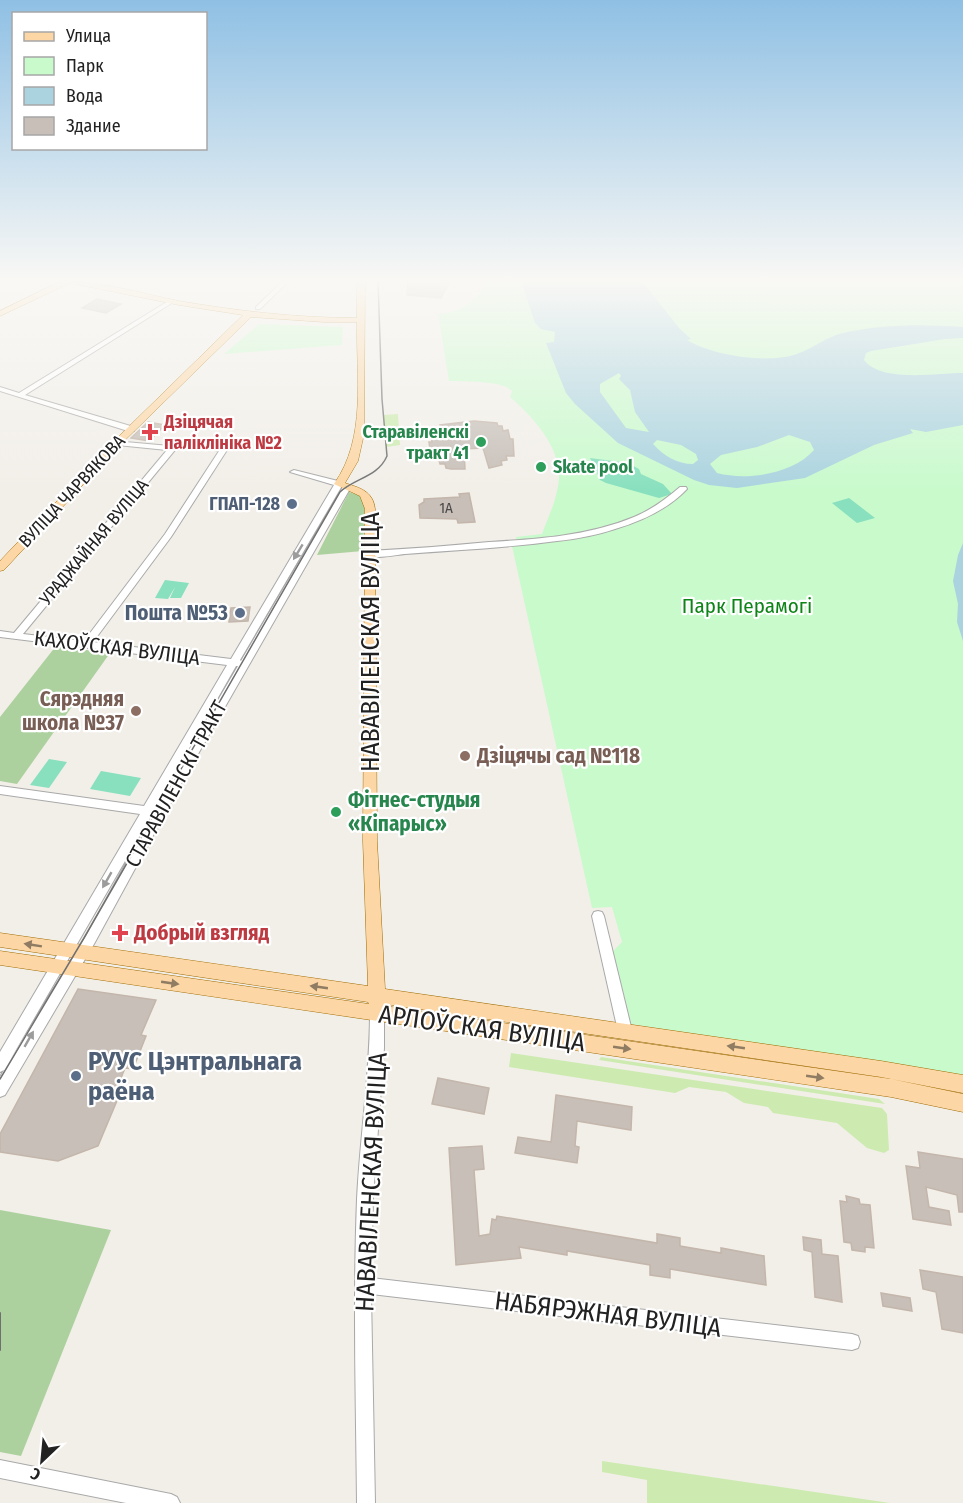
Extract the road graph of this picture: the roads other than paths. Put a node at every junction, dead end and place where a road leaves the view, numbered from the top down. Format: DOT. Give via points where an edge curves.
graph roads {
  1 [pos="90,351"];
  2 [pos="211,351"];
  3 [pos="361,351"];
  4 [pos="0,389"];
  5 [pos="20,394"];
  6 [pos="131,429"];
  7 [pos="117,443"];
  8 [pos="173,448"];
  9 [pos="294,472"];
  10 [pos="344,483"];
  11 [pos="683,489"];
  12 [pos="369,554"];
  13 [pos="0,568"];
  14 [pos="0,634"];
  15 [pos="16,636"];
  16 [pos="86,645"];
  17 [pos="239,663"];
  18 [pos="0,790"];
  19 [pos="154,812"];
  20 [pos="598,916"];
  21 [pos="0,940"];
  22 [pos="74,952"];
  23 [pos="0,958"];
  24 [pos="147,962"];
  25 [pos="64,968"];
  26 [pos="139,979"];
  27 [pos="377,1005"];
  28 [pos="625,1031"];
  29 [pos="4,1062"];
  30 [pos="963,1084"];
  31 [pos="0,1090"];
  32 [pos="963,1103"];
  33 [pos="363,1285"];
  34 [pos="852,1342"];
  35 [pos="0,1469"];
  36 [pos="171,1503"];
  37 [pos="366,1503"];
  1 -- 5 [label="street"];
  2 -- 6 [label="main road, ВУЛІЦА ЧАРВЯКОВА"];
  3 -- 10 [label="main road, СТАРАВІЛЕНСКІ ТРАКТ" via="362,421"];
  4 -- 5 [label="street"];
  5 -- 6 [label="street"];
  6 -- 7 [label="main road, ВУЛІЦА ЧАРВЯКОВА"];
  7 -- 8 [label="street"];
  7 -- 13 [label="main road, ВУЛІЦА ЧАРВЯКОВА"];
  8 -- 15 [label="street, УРАДЖАЙНАЯ ВУЛІЦА"];
  8 -- 16 [label="street" via="209,445 220,448 222,453 168,535"];
  9 -- 10 [label="street"];
  10 -- 12 [label="main road, НАВАВІЛЕНСКАЯ ВУЛІЦА" via="370,500"];
  10 -- 17 [label="street, СТАРАВІЛЕНСКІ ТРАКТ"];
  11 -- 12 [label="street" via="668,504 599,532"];
  12 -- 27 [label="main road, НАВАВІЛЕНСКАЯ ВУЛІЦА" via="370,841"];
  14 -- 15 [label="street, КАХОЎСКАЯ ВУЛІЦА"];
  15 -- 16 [label="street, КАХОЎСКАЯ ВУЛІЦА"];
  16 -- 17 [label="street, КАХОЎСКАЯ ВУЛІЦА"];
  17 -- 19 [label="street, СТАРАВІЛЕНСКІ ТРАКТ"];
  18 -- 19 [label="street"];
  19 -- 22 [label="street, СТАРАВІЛЕНСКІ ТРАКТ"];
  20 -- 28 [label="street"];
  22 -- 21 [label="main road, АРЛОЎСКАЯ ВУЛІЦА, one-way"];
  22 -- 24 [label="main road, АРЛОЎСКАЯ ВУЛІЦА"];
  22 -- 25 [label="street, СТАРАВІЛЕНСКІ ТРАКТ"];
  23 -- 25 [label="main road, АРЛОЎСКАЯ ВУЛІЦА"];
  24 -- 26 [label="main road" via="136,968"];
  27 -- 24 [label="main road, АРЛОЎСКАЯ ВУЛІЦА, one-way"];
  25 -- 26 [label="main road, АРЛОЎСКАЯ ВУЛІЦА"];
  25 -- 29 [label="street, СТАРАВІЛЕНСКІ ТРАКТ"];
  26 -- 27 [label="main road, АРЛОЎСКАЯ ВУЛІЦА, one-way"];
  27 -- 28 [label="main road, АРЛОЎСКАЯ ВУЛІЦА"];
  27 -- 32 [label="main road, АРЛОЎСКАЯ ВУЛІЦА, one-way"];
  27 -- 33 [label="street, НАВАВІЛЕНСКАЯ ВУЛІЦА"];
  30 -- 28 [label="main road, АРЛОЎСКАЯ ВУЛІЦА, one-way"];
  29 -- 31 [label="street, СТАРАВІЛЕНСКІ ТРАКТ"];
  33 -- 34 [label="street, НАБЯРЭЖНАЯ ВУЛІЦА"];
  33 -- 37 [label="street, НАВАВІЛЕНСКАЯ ВУЛІЦА"];
  35 -- 36 [label="street"];
}
